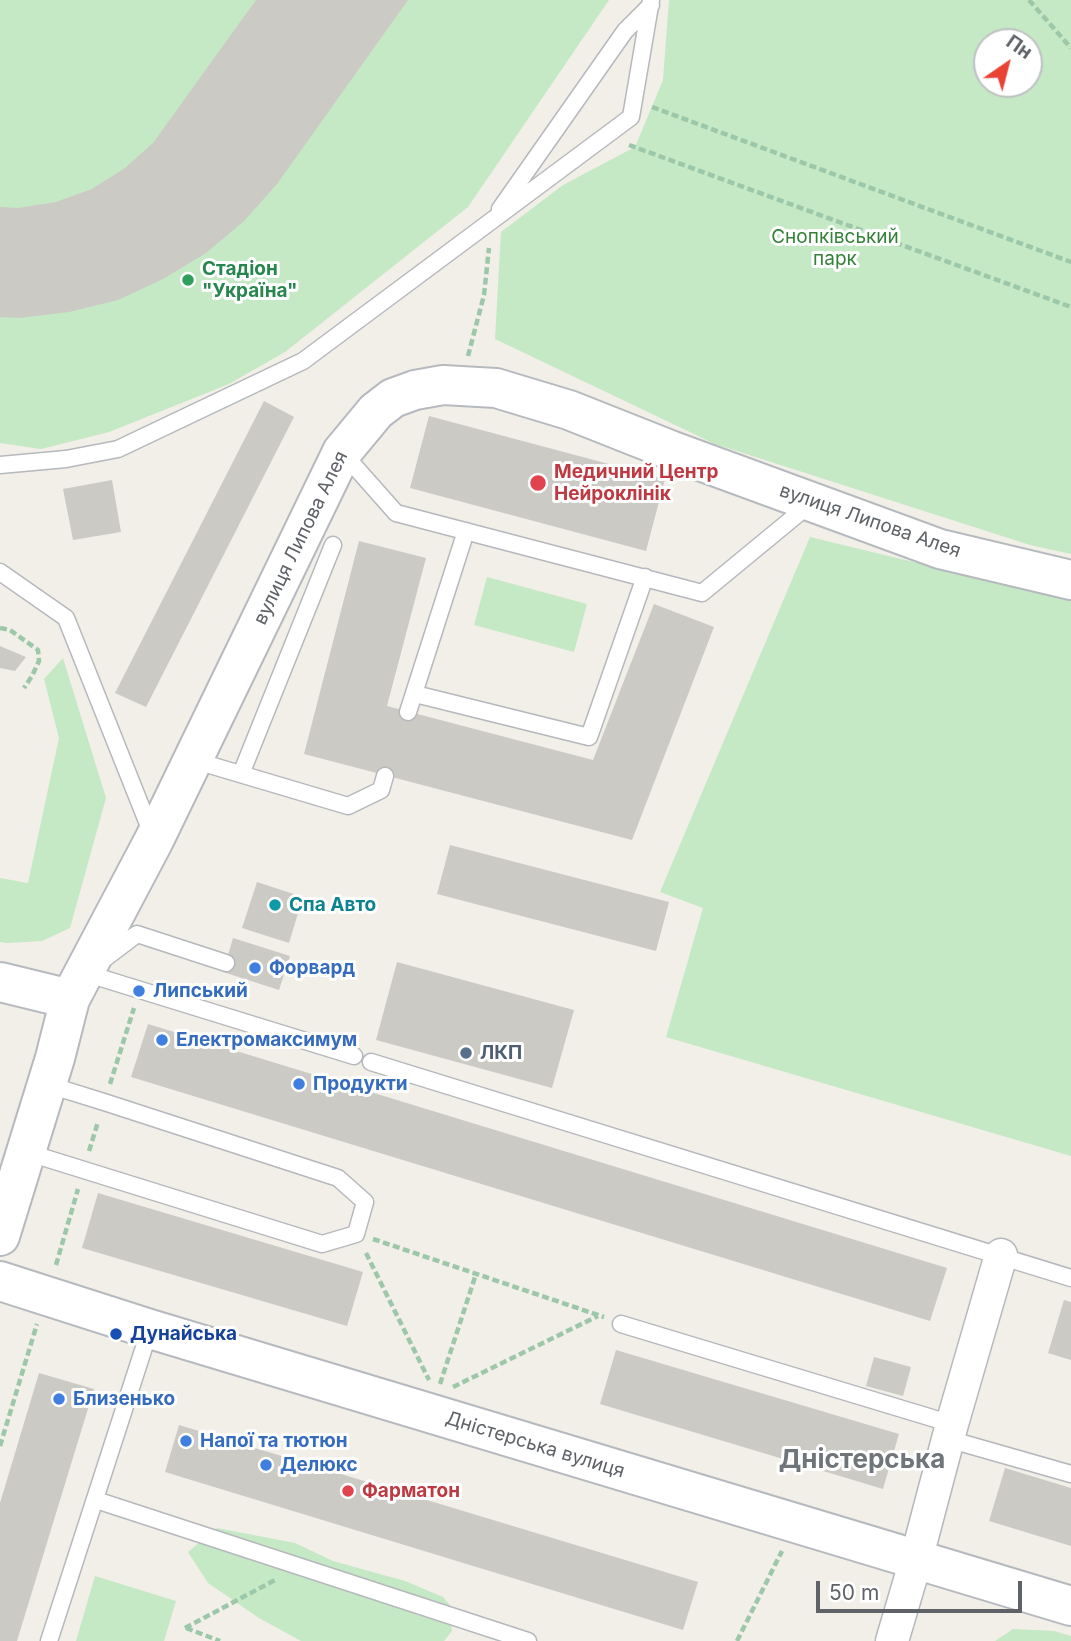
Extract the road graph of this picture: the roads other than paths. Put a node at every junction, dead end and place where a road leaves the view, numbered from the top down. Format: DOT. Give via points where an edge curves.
graph roads {
  1 [pos="651,2"];
  2 [pos="493,220"];
  3 [pos="342,452"];
  4 [pos="0,466"];
  5 [pos="812,503"];
  6 [pos="466,531"];
  7 [pos="333,545"];
  8 [pos="0,572"];
  9 [pos="645,577"];
  10 [pos="1071,580"];
  11 [pos="415,694"];
  12 [pos="408,712"];
  13 [pos="193,760"];
  14 [pos="241,774"];
  15 [pos="385,775"];
  16 [pos="154,840"];
  17 [pos="226,963"];
  18 [pos="0,982"];
  19 [pos="77,986"];
  20 [pos="354,1056"];
  21 [pos="371,1062"];
  22 [pos="46,1084"];
  23 [pos="26,1152"];
  24 [pos="0,1236"];
  25 [pos="1000,1255"];
  26 [pos="1071,1278"];
  27 [pos="0,1281"];
  28 [pos="621,1324"];
  29 [pos="149,1329"];
  30 [pos="950,1432"];
  31 [pos="1071,1474"];
  32 [pos="96,1500"];
  33 [pos="916,1560"];
  34 [pos="1071,1606"];
  35 [pos="49,1641"];
  36 [pos="528,1641"];
  37 [pos="892,1641"];
  1 -- 2 [label="lane" via="625,31"];
  1 -- 2 [label="lane" via="631,117"];
  2 -- 4 [label="lane" via="303,361 118,449"];
  3 -- 5 [label="street, вулиця Липова Алея" via="393,398 443,385 496,388 569,410"];
  3 -- 6 [label="lane" via="397,513"];
  3 -- 13 [label="street, вулиця Липова Алея"];
  5 -- 9 [label="lane" via="702,593"];
  5 -- 10 [label="street, вулиця Липова Алея" via="940,549"];
  6 -- 9 [label="lane"];
  6 -- 11 [label="lane"];
  7 -- 14 [label="lane"];
  8 -- 16 [label="lane" via="66,618"];
  9 -- 11 [label="lane" via="589,737"];
  11 -- 12 [label="lane"];
  13 -- 14 [label="lane"];
  13 -- 16 [label="street, вулиця Липова Алея"];
  14 -- 15 [label="lane" via="348,806 381,790"];
  16 -- 19 [label="street, вулиця Липова Алея"];
  17 -- 19 [label="lane" via="137,934"];
  18 -- 19 [label="street"];
  19 -- 20 [label="lane" via="139,990"];
  19 -- 22 [label="street, вулиця Липова Алея"];
  21 -- 25 [label="lane"];
  22 -- 23 [label="street, вулиця Липова Алея"];
  22 -- 23 [label="lane" via="338,1178 365,1202 356,1234 322,1244"];
  23 -- 24 [label="street, вулиця Липова Алея"];
  25 -- 26 [label="lane"];
  25 -- 30 [label="street"];
  27 -- 29 [label="street, Дністерська вулиця"];
  28 -- 30 [label="lane"];
  29 -- 32 [label="lane"];
  29 -- 33 [label="street, Дністерська вулиця"];
  30 -- 31 [label="lane"];
  30 -- 33 [label="street"];
  32 -- 35 [label="lane"];
  32 -- 36 [label="lane"];
  33 -- 34 [label="street, Дністерська вулиця"];
  33 -- 37 [label="street"];
}
